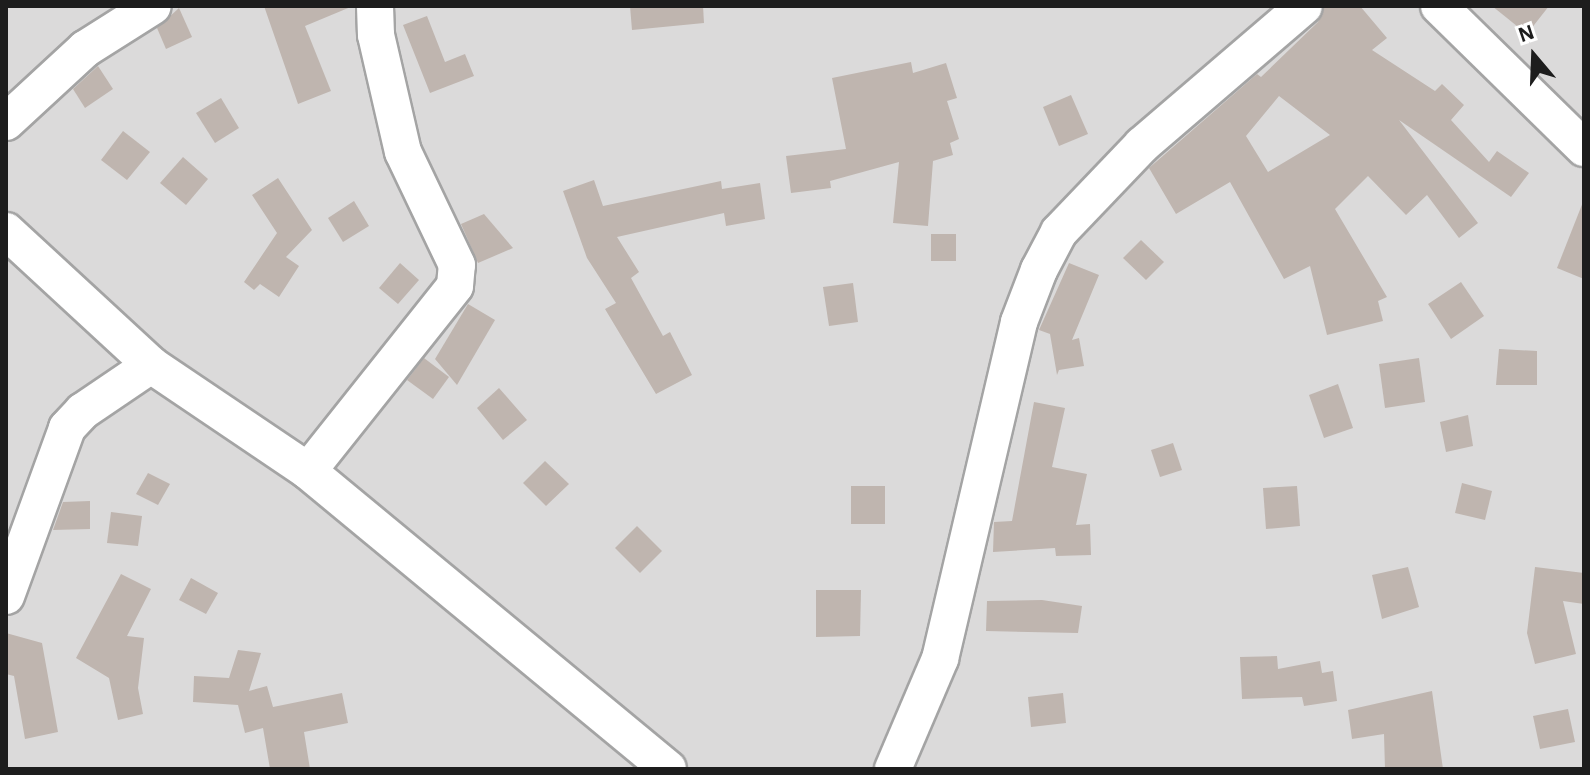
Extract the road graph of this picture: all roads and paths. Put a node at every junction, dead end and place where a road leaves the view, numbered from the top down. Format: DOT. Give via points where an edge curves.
graph roads {
  1 [pos="153,6"];
  2 [pos="375,6"];
  3 [pos="1304,6"];
  4 [pos="1439,6"];
  5 [pos="8,130"];
  6 [pos="1584,148"];
  7 [pos="6,231"];
  8 [pos="151,365"];
  9 [pos="308,471"];
  10 [pos="6,596"];
  11 [pos="668,769"];
  12 [pos="893,769"];
  1 -- 5 [label="street" via="85,49"];
  2 -- 9 [label="street" via="376,35 403,152 457,265 455,286"];
  3 -- 12 [label="street" via="1142,145 1059,232 1019,322 940,659"];
  4 -- 6 [label="street"];
  7 -- 8 [label="street"];
  8 -- 9 [label="street"];
  8 -- 10 [label="street" via="67,428"];
  9 -- 11 [label="street"];
}
